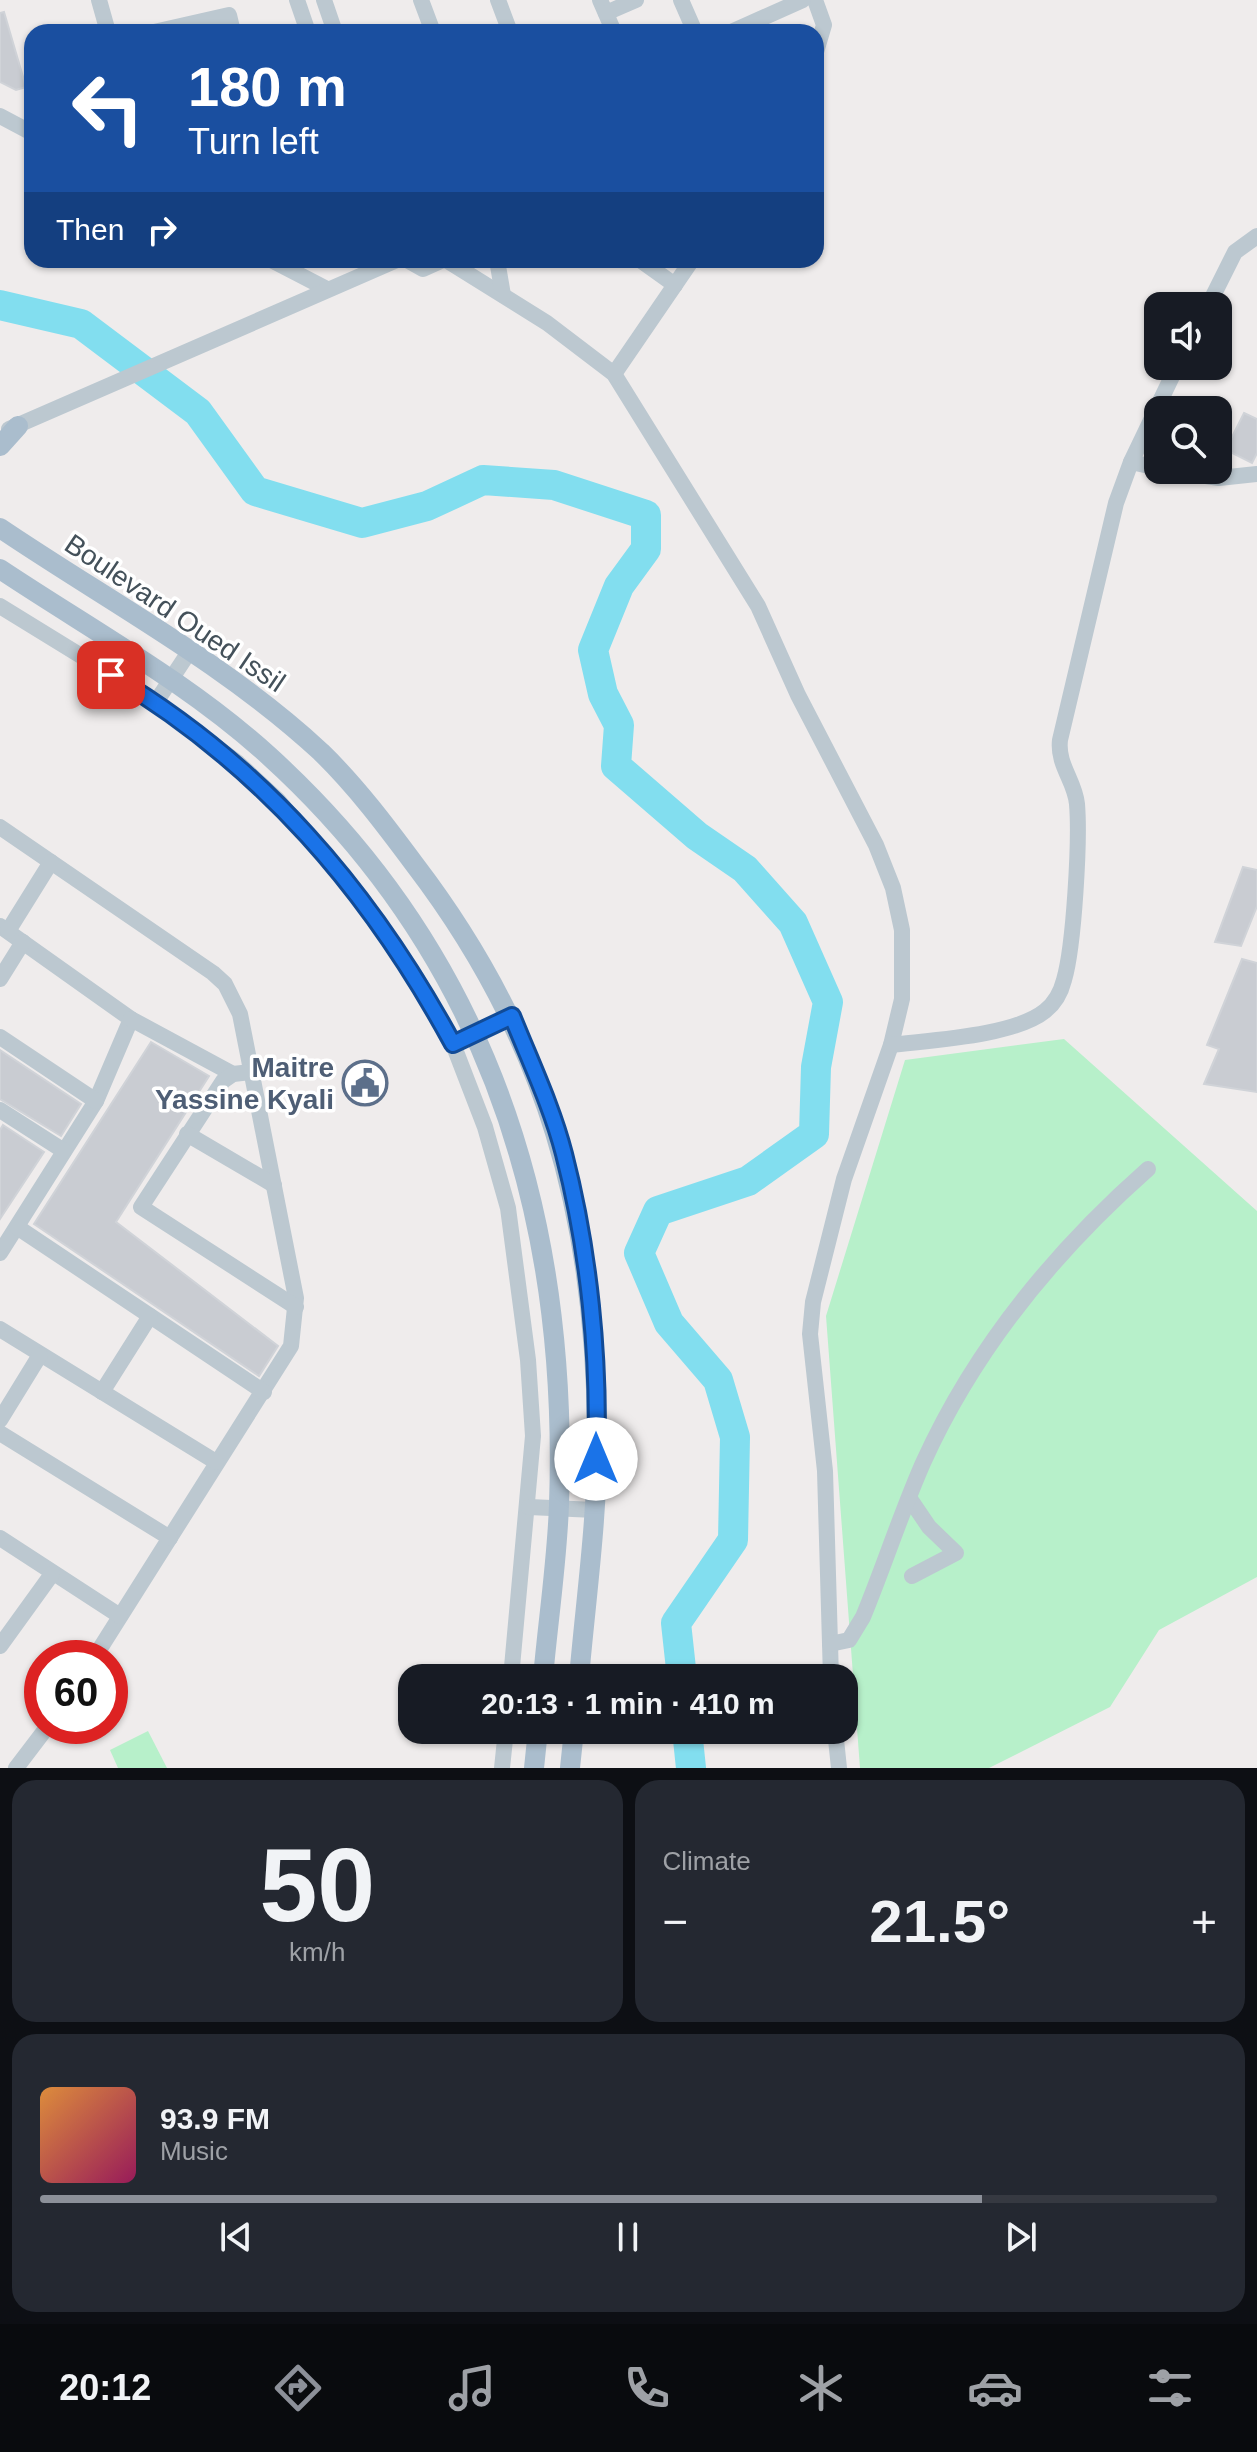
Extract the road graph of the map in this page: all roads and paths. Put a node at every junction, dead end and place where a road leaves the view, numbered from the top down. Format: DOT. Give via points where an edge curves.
graph roads {
  1 [pos="99,0"];
  2 [pos="297,0"];
  3 [pos="324,0"];
  4 [pos="421,0"];
  5 [pos="500,0"];
  6 [pos="636,0"];
  7 [pos="681,0"];
  8 [pos="803,0"];
  9 [pos="815,0"];
  10 [pos="227,8"];
  11 [pos="607,21"];
  12 [pos="106,24"];
  13 [pos="188,24"];
  14 [pos="305,24"];
  15 [pos="332,24"];
  16 [pos="430,24"];
  17 [pos="508,24"];
  18 [pos="692,24"];
  19 [pos="749,24"];
  20 [pos="824,24"];
  21 [pos="0,116"];
  22 [pos="24,129"];
  23 [pos="1257,236"];
  24 [pos="297,268"];
  25 [pos="378,268"];
  26 [pos="457,268"];
  27 [pos="498,268"];
  28 [pos="651,268"];
  29 [pos="687,268"];
  30 [pos="675,285"];
  31 [pos="327,289"];
  32 [pos="1215,292"];
  33 [pos="503,295"];
  34 [pos="614,374"];
  35 [pos="1170,380"];
  36 [pos="9,429"];
  37 [pos="0,446"];
  38 [pos="1131,462"];
  39 [pos="1144,465"];
  40 [pos="1257,474"];
  41 [pos="1232,477"];
  42 [pos="3,526"];
  43 [pos="0,569"];
  44 [pos="0,606"];
  45 [pos="189,652"];
  46 [pos="169,680"];
  47 [pos="156,702"];
  48 [pos="0,827"];
  49 [pos="51,862"];
  50 [pos="4,929"];
  51 [pos="23,942"];
  52 [pos="0,979"];
  53 [pos="512,1016"];
  54 [pos="131,1019"];
  55 [pos="475,1032"];
  56 [pos="0,1037"];
  57 [pos="453,1044"];
  58 [pos="891,1045"];
  59 [pos="251,1072"];
  60 [pos="233,1074"];
  61 [pos="96,1101"];
  62 [pos="0,1110"];
  63 [pos="187,1134"];
  64 [pos="64,1151"];
  65 [pos="1148,1169"];
  66 [pos="274,1185"];
  67 [pos="17,1227"];
  68 [pos="0,1253"];
  69 [pos="296,1307"];
  70 [pos="150,1316"];
  71 [pos="0,1329"];
  72 [pos="40,1355"];
  73 [pos="102,1392"];
  74 [pos="264,1392"];
  75 [pos="0,1420"];
  76 [pos="0,1433"];
  77 [pos="216,1462"];
  78 [pos="910,1499"];
  79 [pos="529,1507"];
  80 [pos="559,1507"];
  81 [pos="595,1510"];
  82 [pos="0,1538"];
  83 [pos="170,1538"];
  84 [pos="52,1574"];
  85 [pos="912,1576"];
  86 [pos="120,1616"];
  87 [pos="105,1640"];
  88 [pos="830,1644"];
  89 [pos="0,1646"];
  90 [pos="512,1664"];
  91 [pos="544,1664"];
  92 [pos="580,1664"];
  93 [pos="831,1664"];
  94 [pos="34,1744"];
  95 [pos="505,1744"];
  96 [pos="537,1744"];
  97 [pos="573,1744"];
  98 [pos="836,1744"];
  99 [pos="16,1768"];
  100 [pos="502,1768"];
  101 [pos="534,1768"];
  102 [pos="570,1768"];
  103 [pos="839,1768"];
  1 -- 12 [label="street"];
  2 -- 14 [label="street"];
  3 -- 15 [label="street"];
  4 -- 16 [label="street"];
  5 -- 17 [label="street"];
  6 -- 11 [label="street"];
  7 -- 18 [label="street"];
  8 -- 19 [label="street"];
  9 -- 20 [label="street"];
  10 -- 13 [label="street"];
  21 -- 22 [label="street"];
  23 -- 32 [label="street" via="1235,252"];
  24 -- 31 [label="street"];
  25 -- 31 [label="street"];
  26 -- 33 [label="street"];
  27 -- 33 [label="street"];
  28 -- 30 [label="street"];
  29 -- 30 [label="street"];
  30 -- 34 [label="street"];
  31 -- 36 [label="street"];
  33 -- 34 [label="street"];
  34 -- 58 [label="street" via="758,606 876,845 893,888 903,942 902,999"];
  35 -- 38 [label="street"];
  36 -- 37 [label="main road"];
  38 -- 39 [label="street"];
  38 -- 58 [label="street" via="1103,548 1089,631 1060,740 1060,759 1077,804 1067,965 1060,990 1044,1012 1024,1021 984,1033"];
  40 -- 41 [label="street"];
  42 -- 45 [label="main road, Boulevard Oued Issil"];
  43 -- 46 [label="main road"];
  44 -- 47 [label="street"];
  45 -- 46 [label="street"];
  45 -- 53 [label="main road, Boulevard Oued Issil" via="235,681 322,753 375,812 448,907"];
  46 -- 47 [label="street"];
  46 -- 55 [label="main road" via="268,755 321,806 409,917"];
  47 -- 57 [label="street" via="278,800 364,904 418,980"];
  48 -- 49 [label="street"];
  49 -- 50 [label="street"];
  49 -- 59 [label="street" via="225,984 240,1014"];
  50 -- 51 [label="street"];
  51 -- 52 [label="street"];
  51 -- 54 [label="street"];
  53 -- 55 [label="street"];
  53 -- 81 [label="main road, Boulevard Oued Issil" via="564,1153 580,1235 592,1332"];
  54 -- 60 [label="street"];
  54 -- 61 [label="street"];
  55 -- 57 [label="street"];
  55 -- 80 [label="main road" via="512,1126 540,1234 560,1406"];
  56 -- 61 [label="street"];
  57 -- 79 [label="street" via="485,1127 515,1243 533,1436"];
  58 -- 88 [label="street" via="844,1179 813,1302 810,1334 825,1471"];
  59 -- 60 [label="street"];
  59 -- 66 [label="street"];
  60 -- 63 [label="street"];
  61 -- 64 [label="street"];
  62 -- 64 [label="street"];
  63 -- 66 [label="street"];
  63 -- 69 [label="street" via="141,1207"];
  64 -- 67 [label="street"];
  65 -- 78 [label="street" via="1049,1267 992,1340 937,1434"];
  66 -- 69 [label="street"];
  67 -- 68 [label="street"];
  67 -- 70 [label="street"];
  69 -- 74 [label="street" via="291,1346"];
  70 -- 73 [label="street"];
  70 -- 74 [label="street"];
  71 -- 72 [label="street"];
  72 -- 73 [label="street"];
  72 -- 75 [label="street"];
  73 -- 77 [label="street"];
  74 -- 77 [label="street"];
  76 -- 83 [label="street"];
  77 -- 83 [label="street"];
  78 -- 85 [label="street" via="929,1527 956,1551"];
  78 -- 88 [label="street" via="855,1632"];
  79 -- 80 [label="street"];
  79 -- 90 [label="street"];
  80 -- 81 [label="street"];
  80 -- 91 [label="main road"];
  81 -- 92 [label="main road, Boulevard Oued Issil"];
  82 -- 84 [label="street"];
  83 -- 86 [label="street"];
  84 -- 86 [label="street"];
  84 -- 89 [label="street"];
  86 -- 87 [label="street"];
  88 -- 93 [label="street"];
  94 -- 99 [label="street"];
  95 -- 100 [label="street"];
  96 -- 101 [label="main road"];
  97 -- 102 [label="main road"];
  98 -- 103 [label="street"];
}
